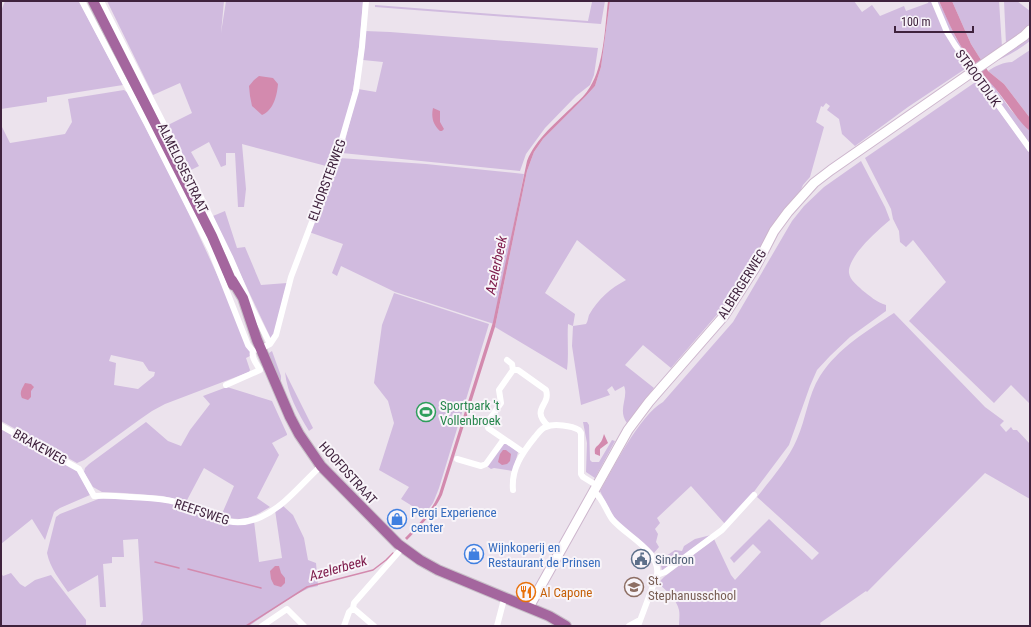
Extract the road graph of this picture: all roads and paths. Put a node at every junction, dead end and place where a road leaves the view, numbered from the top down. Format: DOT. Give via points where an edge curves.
graph roads {
  1 [pos="82,1"];
  2 [pos="92,1"];
  3 [pos="101,1"];
  4 [pos="366,1"];
  5 [pos="934,1"];
  6 [pos="1030,30"];
  7 [pos="974,70"];
  8 [pos="1030,149"];
  9 [pos="260,346"];
  10 [pos="507,360"];
  11 [pos="513,370"];
  12 [pos="226,385"];
  13 [pos="1,426"];
  14 [pos="548,426"];
  15 [pos="504,439"];
  16 [pos="522,452"];
  17 [pos="457,459"];
  18 [pos="321,466"];
  19 [pos="79,469"];
  20 [pos="595,488"];
  21 [pos="513,490"];
  22 [pos="754,495"];
  23 [pos="402,547"];
  24 [pos="657,575"];
  25 [pos="504,603"];
  26 [pos="353,608"];
  27 [pos="529,608"];
  28 [pos="639,623"];
  29 [pos="262,626"];
  30 [pos="304,626"];
  31 [pos="344,626"];
  32 [pos="374,626"];
  33 [pos="497,626"];
  34 [pos="566,626"];
  35 [pos="630,626"];
  1 -- 9 [label="street, ALMELOSESTRAAT" via="147,124 210,252 248,345"];
  2 -- 9 [label="main road, ALMELOSESTRAAT" via="243,298"];
  3 -- 9 [label="street, ALMELOSESTRAAT" via="230,257 252,308"];
  4 -- 9 [label="street, ELHORSTERWEG" via="356,91 337,156 291,277 278,328 273,340"];
  5 -- 7 [label="street, STROOTDIJK" via="951,39"];
  6 -- 7 [label="main road, ALBERGERWEG"];
  7 -- 8 [label="street, STROOTDIJK"];
  7 -- 20 [label="main road, ALBERGERWEG" via="831,170 803,194 774,231 755,268 724,316 639,414"];
  9 -- 12 [label="street" via="252,355 260,370"];
  9 -- 18 [label="main road, HOOFDSTRAAT" via="290,417"];
  10 -- 11 [label="street" via="512,364"];
  11 -- 14 [label="street" via="518,370 546,390 540,414"];
  11 -- 15 [label="street" via="499,390 501,403 487,423 488,428"];
  13 -- 19 [label="street, BRAKEWEG"];
  14 -- 16 [label="street" via="543,428"];
  14 -- 20 [label="street" via="579,430 581,474"];
  15 -- 16 [label="street"];
  15 -- 17 [label="street" via="484,465"];
  16 -- 21 [label="street" via="516,467"];
  18 -- 19 [label="street, REEFSWEG" via="286,501 262,516 243,523 222,520 176,502 94,496"];
  18 -- 23 [label="main road, HOOFDSTRAAT"];
  20 -- 24 [label="street" via="611,518 652,556 658,568"];
  20 -- 27 [label="main road, ALBERGERWEG"];
  22 -- 24 [label="street" via="722,530 665,572"];
  23 -- 26 [label="street" via="354,603"];
  23 -- 27 [label="main road, HOOFDSTRAAT" via="438,570"];
  24 -- 28 [label="street"];
  25 -- 33 [label="street"];
  26 -- 31 [label="street"];
  26 -- 32 [label="street"];
  27 -- 34 [label="main road, HOOFDSTRAAT"];
  28 -- 35 [label="street"];
  29 -- 30 [label="street" via="287,609"];
}
